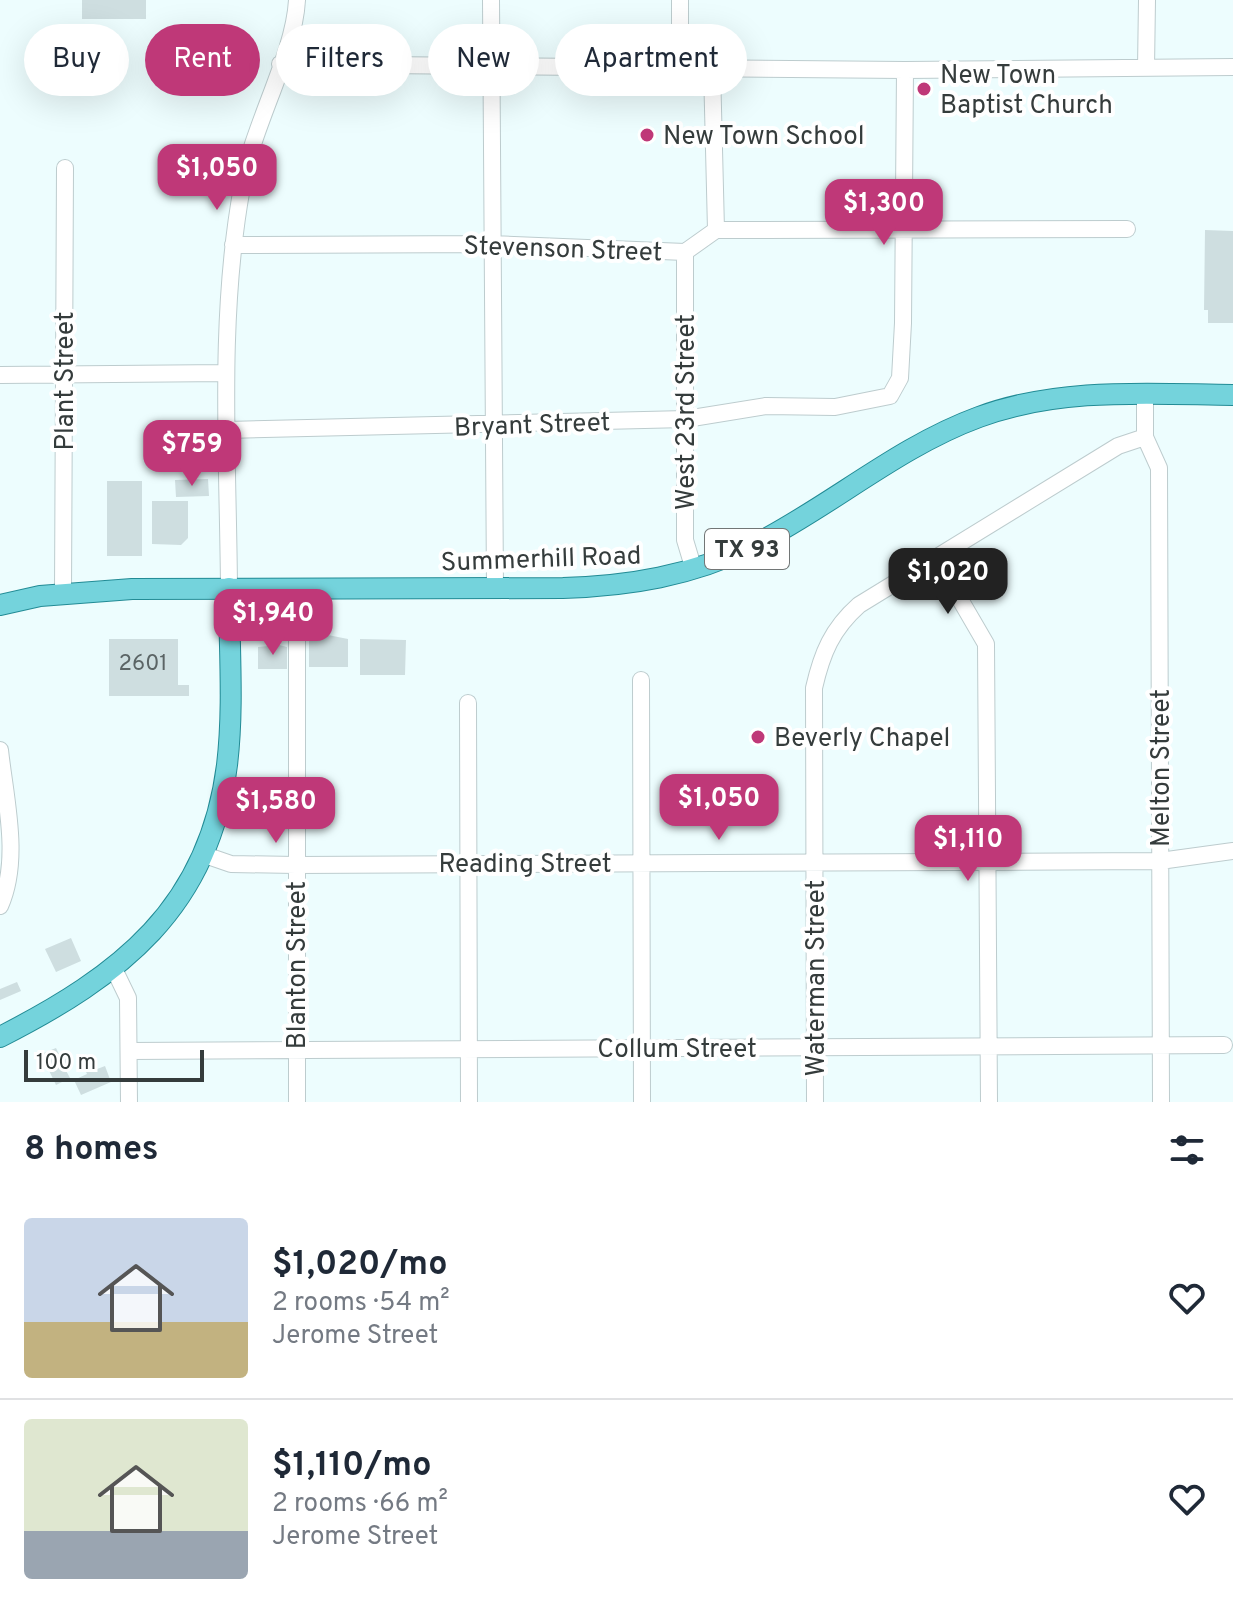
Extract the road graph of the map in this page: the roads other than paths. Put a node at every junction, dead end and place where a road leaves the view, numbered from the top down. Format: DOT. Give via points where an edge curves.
graph roads {
  1 [pos="297,0"];
  2 [pos="491,0"];
  3 [pos="680,0"];
  4 [pos="1147,0"];
  5 [pos="291,24"];
  6 [pos="491,24"];
  7 [pos="680,24"];
  8 [pos="1233,67"];
  9 [pos="747,68"];
  10 [pos="1146,68"];
  11 [pos="905,70"];
  12 [pos="276,75"];
  13 [pos="491,96"];
  14 [pos="713,96"];
  15 [pos="65,168"];
  16 [pos="904,228"];
  17 [pos="1127,229"];
  18 [pos="716,230"];
  19 [pos="492,244"];
  20 [pos="233,245"];
  21 [pos="685,252"];
  22 [pos="226,373"];
  23 [pos="0,375"];
  24 [pos="64,375"];
  25 [pos="1145,394"];
  26 [pos="1233,395"];
  27 [pos="686,419"];
  28 [pos="494,425"];
  29 [pos="227,430"];
  30 [pos="1145,437"];
  31 [pos="936,558"];
  32 [pos="694,570"];
  33 [pos="229,588"];
  34 [pos="297,588"];
  35 [pos="495,588"];
  36 [pos="63,593"];
  37 [pos="0,605"];
  38 [pos="641,680"];
  39 [pos="468,703"];
  40 [pos="0,750"];
  41 [pos="1233,851"];
  42 [pos="202,854"];
  43 [pos="988,861"];
  44 [pos="1160,861"];
  45 [pos="642,862"];
  46 [pos="815,862"];
  47 [pos="468,863"];
  48 [pos="296,865"];
  49 [pos="0,906"];
  50 [pos="114,969"];
  51 [pos="0,1037"];
  52 [pos="1224,1045"];
  53 [pos="988,1046"];
  54 [pos="1161,1046"];
  55 [pos="815,1047"];
  56 [pos="642,1048"];
  57 [pos="129,1051"];
  58 [pos="297,1051"];
  59 [pos="469,1051"];
  60 [pos="129,1102"];
  61 [pos="297,1102"];
  62 [pos="469,1102"];
  63 [pos="642,1102"];
  64 [pos="815,1102"];
  65 [pos="989,1102"];
  66 [pos="1161,1102"];
  1 -- 5 [label="street"];
  2 -- 6 [label="street"];
  3 -- 7 [label="street"];
  4 -- 10 [label="street"];
  8 -- 10 [label="street"];
  9 -- 11 [label="street"];
  10 -- 11 [label="street"];
  11 -- 16 [label="street, Bryant Street"];
  12 -- 20 [label="street" via="255,131"];
  13 -- 19 [label="street"];
  14 -- 18 [label="street"];
  15 -- 24 [label="street, Plant Street"];
  16 -- 17 [label="street"];
  16 -- 18 [label="street"];
  16 -- 27 [label="street, Bryant Street" via="900,378 890,396 835,407 766,406"];
  18 -- 21 [label="street, Stevenson Street"];
  19 -- 20 [label="street, Stevenson Street"];
  19 -- 21 [label="street, Stevenson Street"];
  19 -- 28 [label="street"];
  20 -- 22 [label="street"];
  21 -- 27 [label="street, West 23rd Street"];
  22 -- 24 [label="street"];
  22 -- 29 [label="street"];
  23 -- 24 [label="street"];
  24 -- 36 [label="street, Plant Street"];
  25 -- 26 [label="main road, Summerhill Road / TX 93"];
  25 -- 30 [label="street"];
  25 -- 32 [label="main road, Summerhill Road / TX 93" via="1051,398 964,423 753,546"];
  27 -- 28 [label="street, Bryant Street"];
  27 -- 32 [label="street, West 23rd Street" via="685,540"];
  28 -- 29 [label="street, Bryant Street"];
  28 -- 35 [label="street"];
  29 -- 33 [label="street"];
  30 -- 31 [label="street, Waterman Street" via="1118,446"];
  30 -- 44 [label="street, Melton Street" via="1159,468"];
  31 -- 43 [label="street" via="986,644"];
  31 -- 46 [label="street, Waterman Street" via="841,620 821,653 814,688"];
  32 -- 35 [label="main road, Summerhill Road / TX 93" via="611,587"];
  33 -- 34 [label="main road, Summerhill Road / TX 93"];
  33 -- 36 [label="main road, Summerhill Road / TX 93"];
  33 -- 42 [label="main road" via="227,766"];
  34 -- 35 [label="main road, Summerhill Road / TX 93"];
  34 -- 48 [label="street, Blanton Street"];
  36 -- 37 [label="main road, Summerhill Road / TX 93"];
  38 -- 45 [label="street"];
  39 -- 47 [label="street"];
  40 -- 49 [label="street" via="9,856"];
  41 -- 44 [label="street, Reading Street"];
  42 -- 48 [label="street, Reading Street" via="231,864"];
  42 -- 50 [label="main road" via="158,925"];
  43 -- 44 [label="street, Reading Street"];
  43 -- 46 [label="street, Reading Street"];
  43 -- 53 [label="street"];
  44 -- 54 [label="street, Melton Street"];
  45 -- 46 [label="street, Reading Street"];
  45 -- 47 [label="street, Reading Street"];
  45 -- 56 [label="street"];
  46 -- 55 [label="street, Waterman Street"];
  47 -- 48 [label="street, Reading Street"];
  47 -- 59 [label="street"];
  48 -- 58 [label="street, Blanton Street"];
  50 -- 51 [label="main road" via="70,1000"];
  50 -- 57 [label="street" via="128,998"];
  52 -- 54 [label="street, Collum Street"];
  53 -- 54 [label="street, Collum Street"];
  53 -- 55 [label="street, Collum Street"];
  53 -- 65 [label="street"];
  54 -- 66 [label="street, Melton Street"];
  55 -- 56 [label="street, Collum Street"];
  55 -- 64 [label="street, Waterman Street"];
  56 -- 59 [label="street, Collum Street"];
  56 -- 63 [label="street"];
  57 -- 58 [label="street, Collum Street"];
  57 -- 60 [label="street"];
  58 -- 59 [label="street, Collum Street"];
  58 -- 61 [label="street, Blanton Street"];
  59 -- 62 [label="street"];
}
